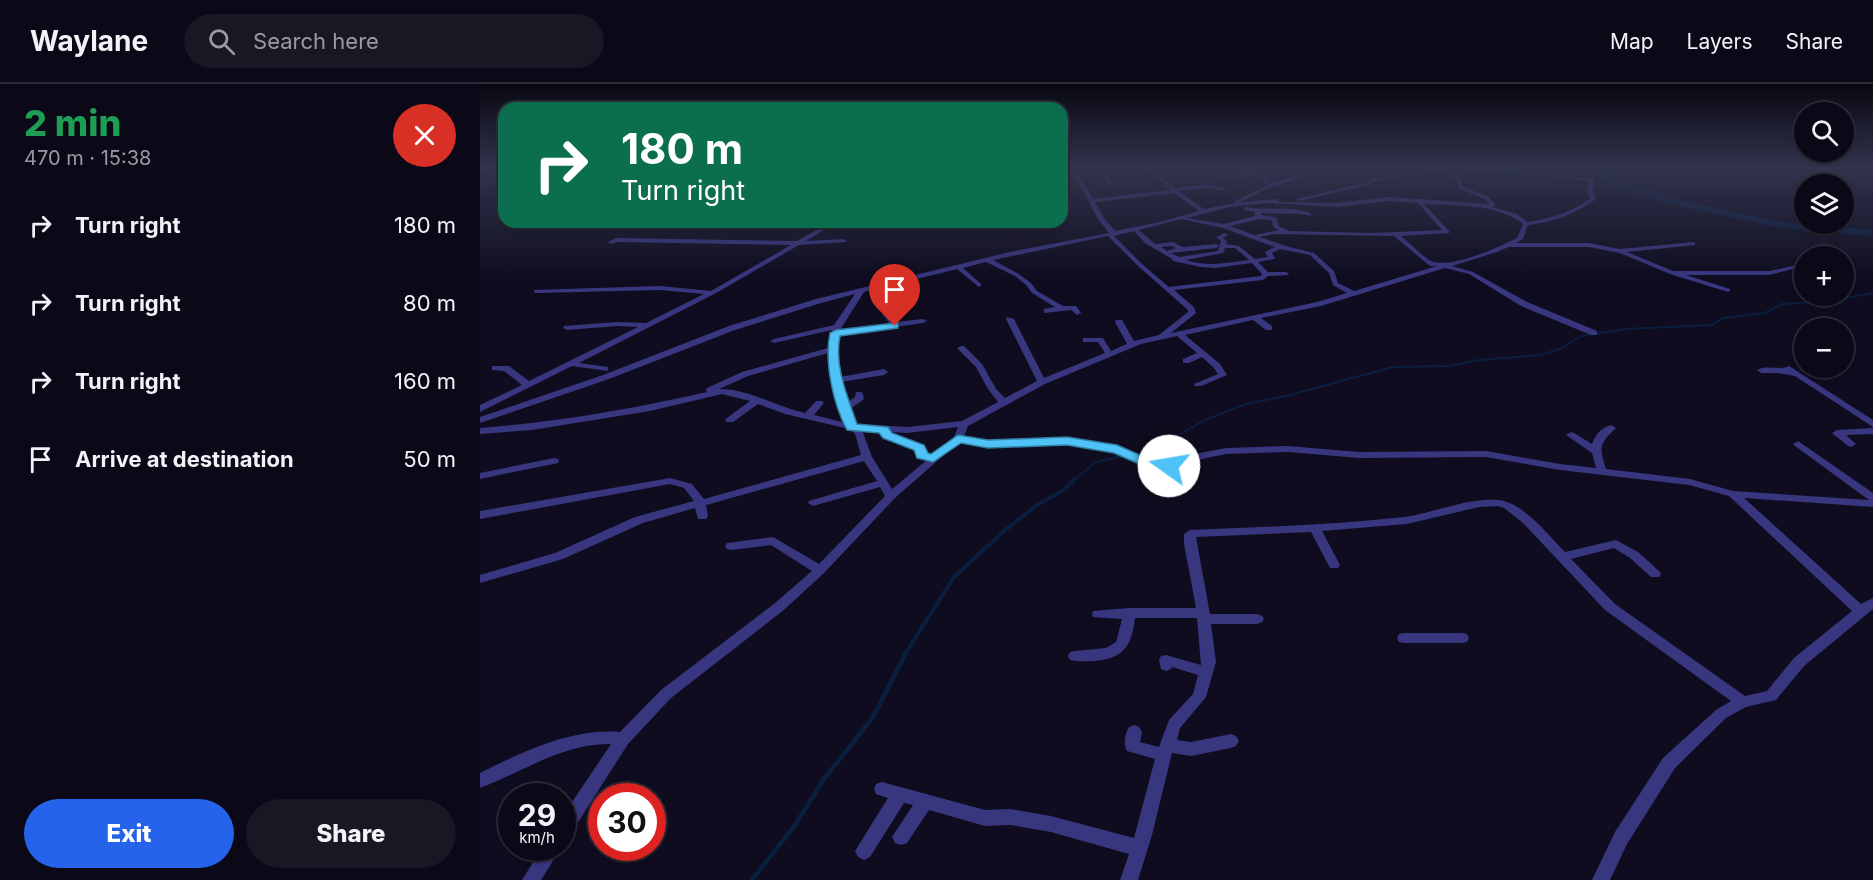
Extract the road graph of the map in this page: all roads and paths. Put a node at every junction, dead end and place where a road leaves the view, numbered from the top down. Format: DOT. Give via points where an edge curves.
graph roads {
  1 [pos="1094,204"];
  2 [pos="1193,204"];
  3 [pos="1243,204"];
  4 [pos="1306,204"];
  5 [pos="1311,204"];
  6 [pos="1345,204"];
  7 [pos="1422,204"];
  8 [pos="1448,204"];
  9 [pos="1491,204"];
  10 [pos="1584,204"];
  11 [pos="1232,205"];
  12 [pos="1294,206"];
  13 [pos="1486,207"];
  14 [pos="1203,211"];
  15 [pos="1258,214"];
  16 [pos="1309,215"];
  17 [pos="1286,216"];
  18 [pos="1272,217"];
  19 [pos="1181,219"];
  20 [pos="1526,224"];
  21 [pos="1224,226"];
  22 [pos="824,228"];
  23 [pos="1136,230"];
  24 [pos="1287,232"];
  25 [pos="1394,233"];
  26 [pos="1112,235"];
  27 [pos="1226,235"];
  28 [pos="1253,237"];
  29 [pos="611,242"];
  30 [pos="844,242"];
  31 [pos="798,243"];
  32 [pos="1693,244"];
  33 [pos="1508,245"];
  34 [pos="1154,246"];
  35 [pos="1222,246"];
  36 [pos="1281,246"];
  37 [pos="827,249"];
  38 [pos="1181,249"];
  39 [pos="786,250"];
  40 [pos="1620,251"];
  41 [pos="1165,253"];
  42 [pos="987,260"];
  43 [pos="1174,260"];
  44 [pos="1253,261"];
  45 [pos="922,266"];
  46 [pos="1194,266"];
  47 [pos="1433,266"];
  48 [pos="1448,266"];
  49 [pos="1729,266"];
  50 [pos="958,267"];
  51 [pos="1793,268"];
  52 [pos="1738,272"];
  53 [pos="1672,273"];
  54 [pos="931,274"];
  55 [pos="1266,274"];
  56 [pos="1286,274"];
  57 [pos="1244,282"];
  58 [pos="1211,284"];
  59 [pos="979,285"];
  60 [pos="1168,289"];
  61 [pos="1254,290"];
  62 [pos="1728,290"];
  63 [pos="536,291"];
  64 [pos="861,291"];
  65 [pos="711,293"];
  66 [pos="1354,294"];
  67 [pos="1062,308"];
  68 [pos="1047,311"];
  69 [pos="1077,313"];
  70 [pos="886,314"];
  71 [pos="1254,317"];
  72 [pos="1010,319"];
  73 [pos="923,321"];
  74 [pos="1119,322"];
  75 [pos="649,325"];
  76 [pos="895,326"];
  77 [pos="567,328"];
  78 [pos="1269,328"];
  79 [pos="836,330"];
  80 [pos="1594,333"];
  81 [pos="1179,334"];
  82 [pos="1161,337"];
  83 [pos="1086,340"];
  84 [pos="774,341"];
  85 [pos="1132,345"];
  86 [pos="961,348"];
  87 [pos="832,349"];
  88 [pos="1109,353"];
  89 [pos="1203,354"];
  90 [pos="1186,361"];
  91 [pos="572,364"];
  92 [pos="495,368"];
  93 [pos="604,369"];
  94 [pos="1789,369"];
  95 [pos="1761,370"];
  96 [pos="885,372"];
  97 [pos="1794,372"];
  98 [pos="1794,374"];
  99 [pos="1803,378"];
  100 [pos="836,380"];
  101 [pos="1042,382"];
  102 [pos="1198,384"];
  103 [pos="528,385"];
  104 [pos="859,394"];
  105 [pos="697,398"];
  106 [pos="757,400"];
  107 [pos="819,403"];
  108 [pos="1005,403"];
  109 [pos="845,408"];
  110 [pos="480,409"];
  111 [pos="808,416"];
  112 [pos="480,420"];
  113 [pos="730,420"];
  114 [pos="964,424"];
  115 [pos="1873,424"];
  116 [pos="852,428"];
  117 [pos="1611,428"];
  118 [pos="884,430"];
  119 [pos="480,431"];
  120 [pos="1873,431"];
  121 [pos="1571,435"];
  122 [pos="958,438"];
  123 [pos="1798,444"];
  124 [pos="1851,444"];
  125 [pos="1596,451"];
  126 [pos="867,457"];
  127 [pos="933,458"];
  128 [pos="554,461"];
  129 [pos="1602,472"];
  130 [pos="480,476"];
  131 [pos="883,483"];
  132 [pos="1734,494"];
  133 [pos="891,496"];
  134 [pos="1759,496"];
  135 [pos="1873,498"];
  136 [pos="700,501"];
  137 [pos="813,503"];
  138 [pos="1873,504"];
  139 [pos="1754,513"];
  140 [pos="480,515"];
  141 [pos="702,516"];
  142 [pos="1315,528"];
  143 [pos="731,546"];
  144 [pos="1561,557"];
  145 [pos="1334,566"];
  146 [pos="820,570"];
  147 [pos="1655,573"];
  148 [pos="480,579"];
  149 [pos="1867,607"];
  150 [pos="1129,613"];
  151 [pos="1098,614"];
  152 [pos="1203,616"];
  153 [pos="1257,619"];
  154 [pos="1404,638"];
  155 [pos="1461,638"];
  156 [pos="1075,656"];
  157 [pos="1166,665"];
  158 [pos="1206,672"];
  159 [pos="1743,702"];
  160 [pos="1134,732"];
  161 [pos="623,739"];
  162 [pos="1231,741"];
  163 [pos="1165,750"];
  164 [pos="480,781"];
  165 [pos="882,789"];
  166 [pos="900,794"];
  167 [pos="925,802"];
  168 [pos="576,811"];
  169 [pos="901,837"];
  170 [pos="1140,848"];
  171 [pos="864,851"];
  172 [pos="543,861"];
  173 [pos="531,880"];
  174 [pos="1129,880"];
  175 [pos="1602,880"];
  1 -- 26 [label="street"];
  2 -- 14 [label="street"];
  3 -- 11 [label="street"];
  4 -- 12 [label="street"];
  5 -- 6 [label="street"];
  7 -- 25 [label="street" via="1448,232"];
  8 -- 13 [label="street"];
  9 -- 13 [label="street"];
  10 -- 20 [label="street"];
  11 -- 14 [label="street"];
  11 -- 15 [label="street"];
  13 -- 20 [label="street" via="1515,215"];
  14 -- 19 [label="street"];
  15 -- 16 [label="street"];
  15 -- 18 [label="street"];
  15 -- 21 [label="street"];
  17 -- 18 [label="street"];
  18 -- 24 [label="street" via="1276,227"];
  19 -- 21 [label="street"];
  19 -- 23 [label="street"];
  20 -- 33 [label="street" via="1520,238"];
  21 -- 28 [label="street"];
  22 -- 31 [label="street"];
  23 -- 26 [label="street"];
  23 -- 34 [label="street"];
  24 -- 25 [label="street"];
  24 -- 28 [label="street"];
  25 -- 47 [label="street"];
  26 -- 42 [label="street"];
  26 -- 60 [label="street"];
  27 -- 35 [label="street" via="1219,237 1224,242"];
  28 -- 36 [label="street"];
  29 -- 31 [label="street"];
  30 -- 31 [label="street"];
  31 -- 39 [label="street"];
  32 -- 40 [label="street"];
  33 -- 40 [label="street" via="1589,245"];
  33 -- 48 [label="street"];
  34 -- 38 [label="street" via="1173,244"];
  34 -- 41 [label="street"];
  35 -- 38 [label="street"];
  35 -- 43 [label="street" via="1221,252"];
  35 -- 44 [label="street" via="1237,247"];
  36 -- 44 [label="street" via="1268,252 1272,258"];
  36 -- 66 [label="street" via="1317,258 1332,272 1335,284"];
  37 -- 39 [label="street"];
  38 -- 41 [label="street"];
  39 -- 65 [label="street"];
  40 -- 53 [label="street"];
  41 -- 43 [label="street"];
  42 -- 50 [label="street"];
  42 -- 67 [label="street" via="1017,275 1035,292"];
  43 -- 46 [label="street"];
  44 -- 46 [label="street" via="1209,269"];
  44 -- 55 [label="street"];
  45 -- 54 [label="street"];
  46 -- 58 [label="street"];
  47 -- 48 [label="street"];
  47 -- 66 [label="street"];
  48 -- 80 [label="street" via="1471,273 1524,304"];
  49 -- 52 [label="street"];
  50 -- 54 [label="street"];
  50 -- 59 [label="street"];
  51 -- 52 [label="street" via="1769,273"];
  52 -- 53 [label="street"];
  53 -- 62 [label="street"];
  54 -- 64 [label="street"];
  55 -- 56 [label="street"];
  55 -- 57 [label="street"];
  57 -- 58 [label="street"];
  57 -- 61 [label="street"];
  58 -- 60 [label="street" via="1182,282"];
  60 -- 82 [label="street" via="1192,313"];
  63 -- 65 [label="street" via="660,288"];
  64 -- 79 [label="street"];
  64 -- 112 [label="street" via="791,306"];
  65 -- 75 [label="street"];
  66 -- 71 [label="street"];
  67 -- 68 [label="street"];
  67 -- 69 [label="street" via="1073,308"];
  70 -- 76 [label="street"];
  71 -- 78 [label="street"];
  71 -- 81 [label="street"];
  72 -- 101 [label="street"];
  73 -- 76 [label="street"];
  74 -- 85 [label="street"];
  75 -- 77 [label="street"];
  75 -- 91 [label="street"];
  76 -- 79 [label="street"];
  79 -- 84 [label="street"];
  79 -- 87 [label="street"];
  81 -- 82 [label="street"];
  81 -- 89 [label="street"];
  82 -- 85 [label="street"];
  83 -- 88 [label="street" via="1100,340"];
  85 -- 88 [label="street"];
  86 -- 108 [label="street" via="975,362 996,397"];
  87 -- 100 [label="street"];
  87 -- 105 [label="street" via="745,374"];
  88 -- 101 [label="street"];
  89 -- 90 [label="street"];
  89 -- 102 [label="street" via="1222,375"];
  91 -- 93 [label="street"];
  91 -- 103 [label="street"];
  92 -- 103 [label="street" via="507,368"];
  94 -- 97 [label="street"];
  95 -- 98 [label="street"];
  96 -- 100 [label="street"];
  99 -- 115 [label="street"];
  100 -- 109 [label="street"];
  101 -- 108 [label="street"];
  103 -- 110 [label="street"];
  104 -- 109 [label="street" via="861,398"];
  105 -- 106 [label="street" via="722,391"];
  105 -- 119 [label="street" via="542,425"];
  106 -- 111 [label="street"];
  106 -- 113 [label="street"];
  107 -- 111 [label="street"];
  108 -- 114 [label="street"];
  109 -- 116 [label="street"];
  111 -- 116 [label="street"];
  114 -- 118 [label="street"];
  114 -- 122 [label="street"];
  116 -- 118 [label="street"];
  116 -- 126 [label="street" via="859,433"];
  117 -- 125 [label="street" via="1599,436"];
  118 -- 127 [label="street" via="887,436 920,447 922,456"];
  120 -- 124 [label="street" via="1837,433"];
  121 -- 125 [label="street"];
  122 -- 127 [label="street"];
  122 -- 129 [label="street" via="988,444 1067,441 1117,449 1146,463 1169,466 1226,451 1288,449 1359,455 1486,454"];
  123 -- 135 [label="street"];
  125 -- 129 [label="street"];
  126 -- 131 [label="street"];
  126 -- 136 [label="street"];
  127 -- 133 [label="street"];
  128 -- 130 [label="street"];
  129 -- 132 [label="street" via="1690,483"];
  131 -- 133 [label="street"];
  131 -- 137 [label="street"];
  132 -- 134 [label="street"];
  132 -- 139 [label="street"];
  133 -- 146 [label="street"];
  134 -- 138 [label="street"];
  134 -- 139 [label="street"];
  136 -- 140 [label="street" via="688,486 670,481"];
  136 -- 141 [label="street"];
  136 -- 148 [label="street" via="639,520 559,556"];
  139 -- 149 [label="street"];
  142 -- 144 [label="street" via="1407,520 1498,503 1526,519"];
  142 -- 145 [label="street"];
  142 -- 152 [label="street" via="1190,534"];
  143 -- 146 [label="street" via="773,541"];
  144 -- 147 [label="street" via="1616,544"];
  144 -- 159 [label="street" via="1610,607"];
  146 -- 161 [label="street" via="666,694"];
  149 -- 159 [label="street" via="1799,662 1771,696"];
  150 -- 151 [label="street"];
  150 -- 152 [label="street"];
  150 -- 156 [label="street" via="1127,636 1121,647 1102,655"];
  152 -- 153 [label="street"];
  152 -- 158 [label="street" via="1209,662"];
  154 -- 155 [label="street"];
  157 -- 158 [label="street" via="1166,660"];
  158 -- 163 [label="street" via="1199,697 1174,725"];
  159 -- 175 [label="street" via="1721,714 1669,764 1621,838"];
  160 -- 163 [label="street" via="1132,746"];
  161 -- 164 [label="street" via="609,736 531,756"];
  161 -- 168 [label="street"];
  162 -- 163 [label="street"];
  163 -- 170 [label="street"];
  165 -- 166 [label="street"];
  166 -- 167 [label="street"];
  166 -- 171 [label="street"];
  167 -- 169 [label="street"];
  167 -- 170 [label="street" via="985,818 1010,817 1051,824"];
  170 -- 174 [label="street"];
  172 -- 173 [label="street"];
}
